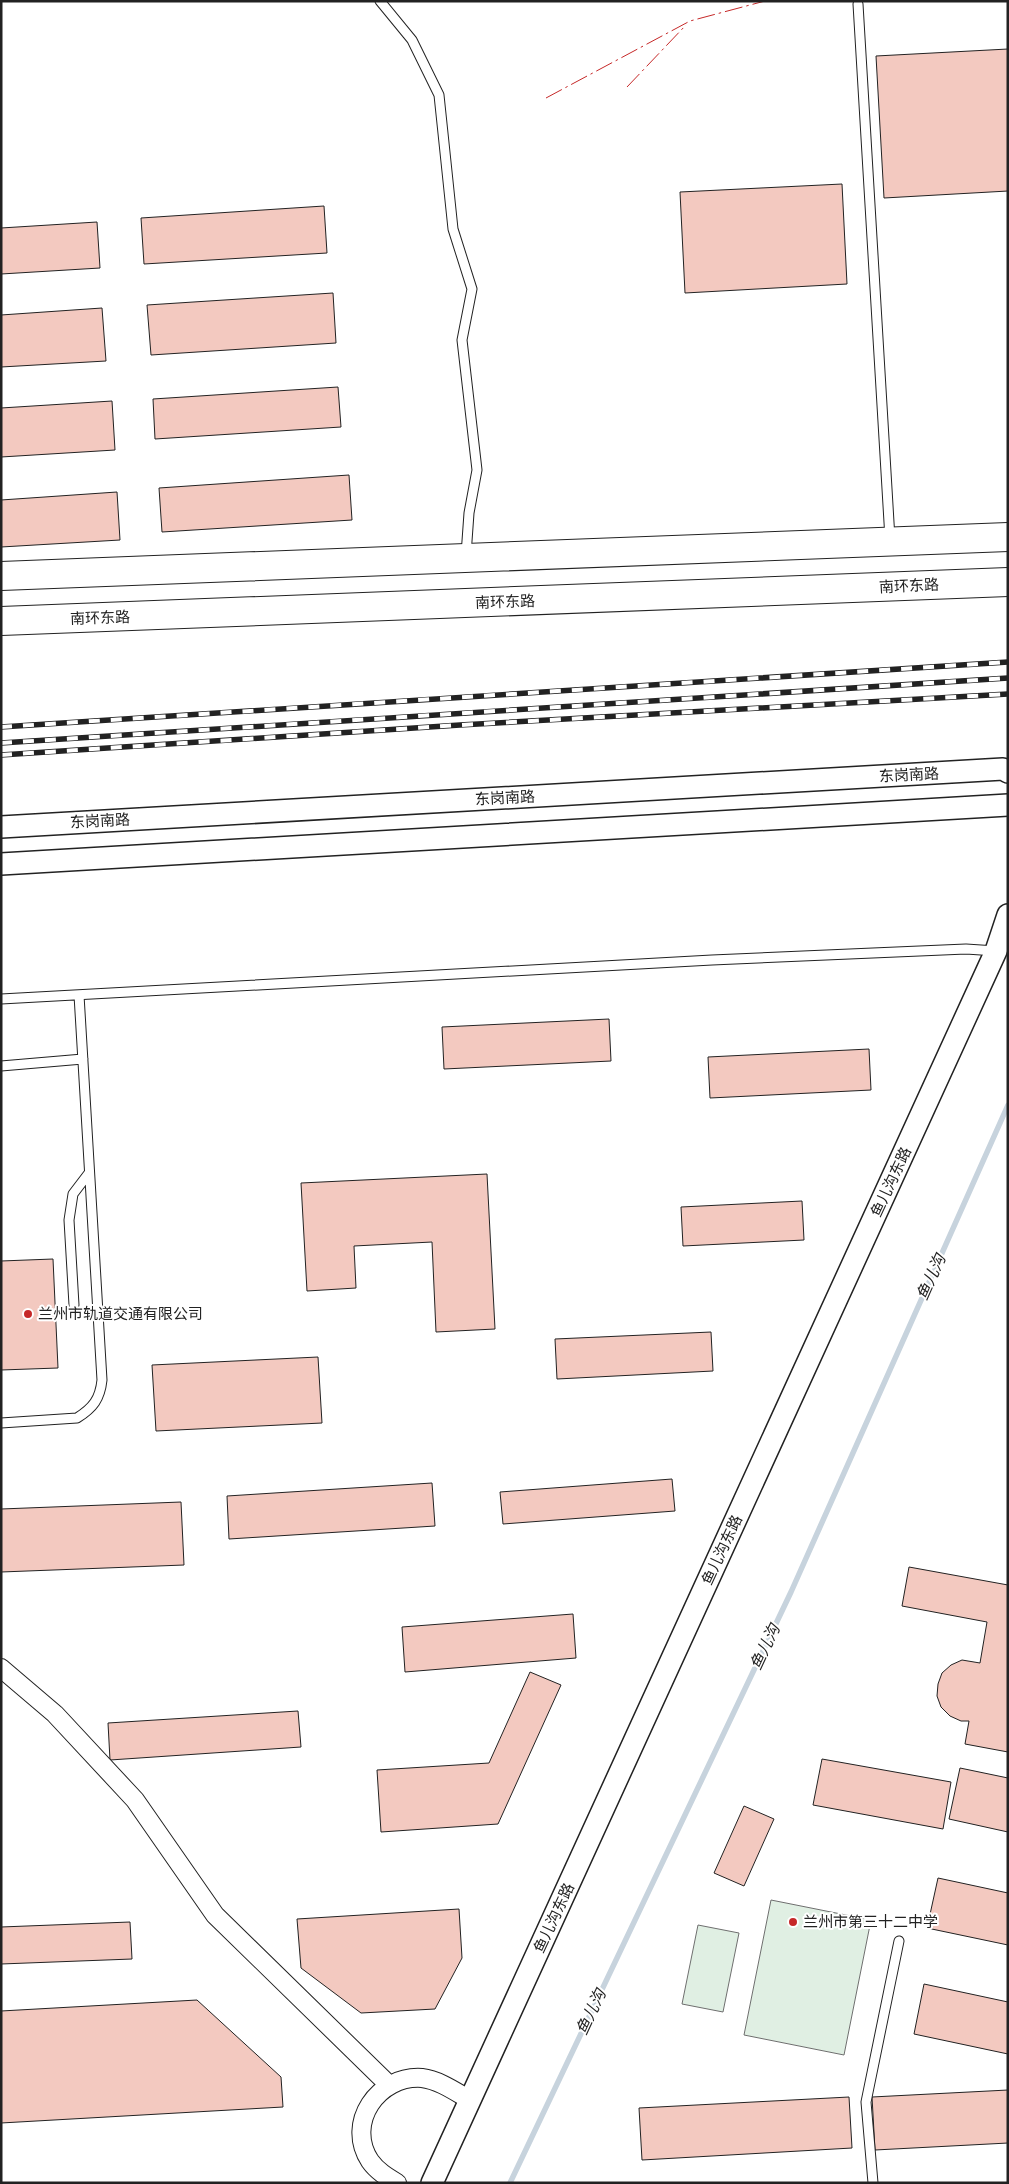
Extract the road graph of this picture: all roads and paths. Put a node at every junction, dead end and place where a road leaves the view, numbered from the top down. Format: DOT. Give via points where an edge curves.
graph roads {
  1 [pos="380,1"];
  2 [pos="858,4"];
  3 [pos="1008,537"];
  4 [pos="890,542"];
  5 [pos="466,558"];
  6 [pos="1,576"];
  7 [pos="1008,582"];
  8 [pos="1,622"];
  9 [pos="1008,772"];
  10 [pos="1008,805"];
  11 [pos="1,827"];
  12 [pos="1,864"];
  13 [pos="1008,915"];
  14 [pos="996,951"];
  15 [pos="79,995"];
  16 [pos="1,1000"];
  17 [pos="83,1059"];
  18 [pos="1,1066"];
  19 [pos="90,1173"];
  20 [pos="74,1305"];
  21 [pos="1,1423"];
  22 [pos="1,1668"];
  23 [pos="899,1941"];
  24 [pos="389,2085"];
  25 [pos="470,2100"];
  26 [pos="397,2183"];
  27 [pos="432,2183"];
  28 [pos="873,2183"];
  1 -- 5 [label="lane" via="412,40 439,95 453,229 472,289 462,340 477,470 469,513"];
  2 -- 4 [label="lane"];
  3 -- 4 [label="highway"];
  4 -- 5 [label="highway"];
  5 -- 6 [label="highway"];
  7 -- 8 [label="highway, 南环东路"];
  9 -- 11 [label="street, 东岗南路" via="1003,769"];
  10 -- 12 [label="street"];
  13 -- 14 [label="street, 鱼儿沟东路"];
  14 -- 15 [label="lane" via="966,949 722,959"];
  14 -- 25 [label="street, 鱼儿沟东路"];
  15 -- 16 [label="lane"];
  15 -- 17 [label="lane"];
  17 -- 18 [label="lane"];
  17 -- 19 [label="lane"];
  19 -- 20 [label="lane" via="73,1194 69,1220"];
  19 -- 21 [label="lane" via="102,1380 100,1392 96,1403 77,1418"];
  22 -- 24 [label="street" via="55,1714 136,1800 216,1915"];
  23 -- 28 [label="lane" via="866,2102"];
  24 -- 25 [label="street" via="406,2079 424,2078"];
  24 -- 26 [label="street" via="375,2096 366,2111 363,2145 370,2161"];
  25 -- 27 [label="street, 鱼儿沟东路"];
}
